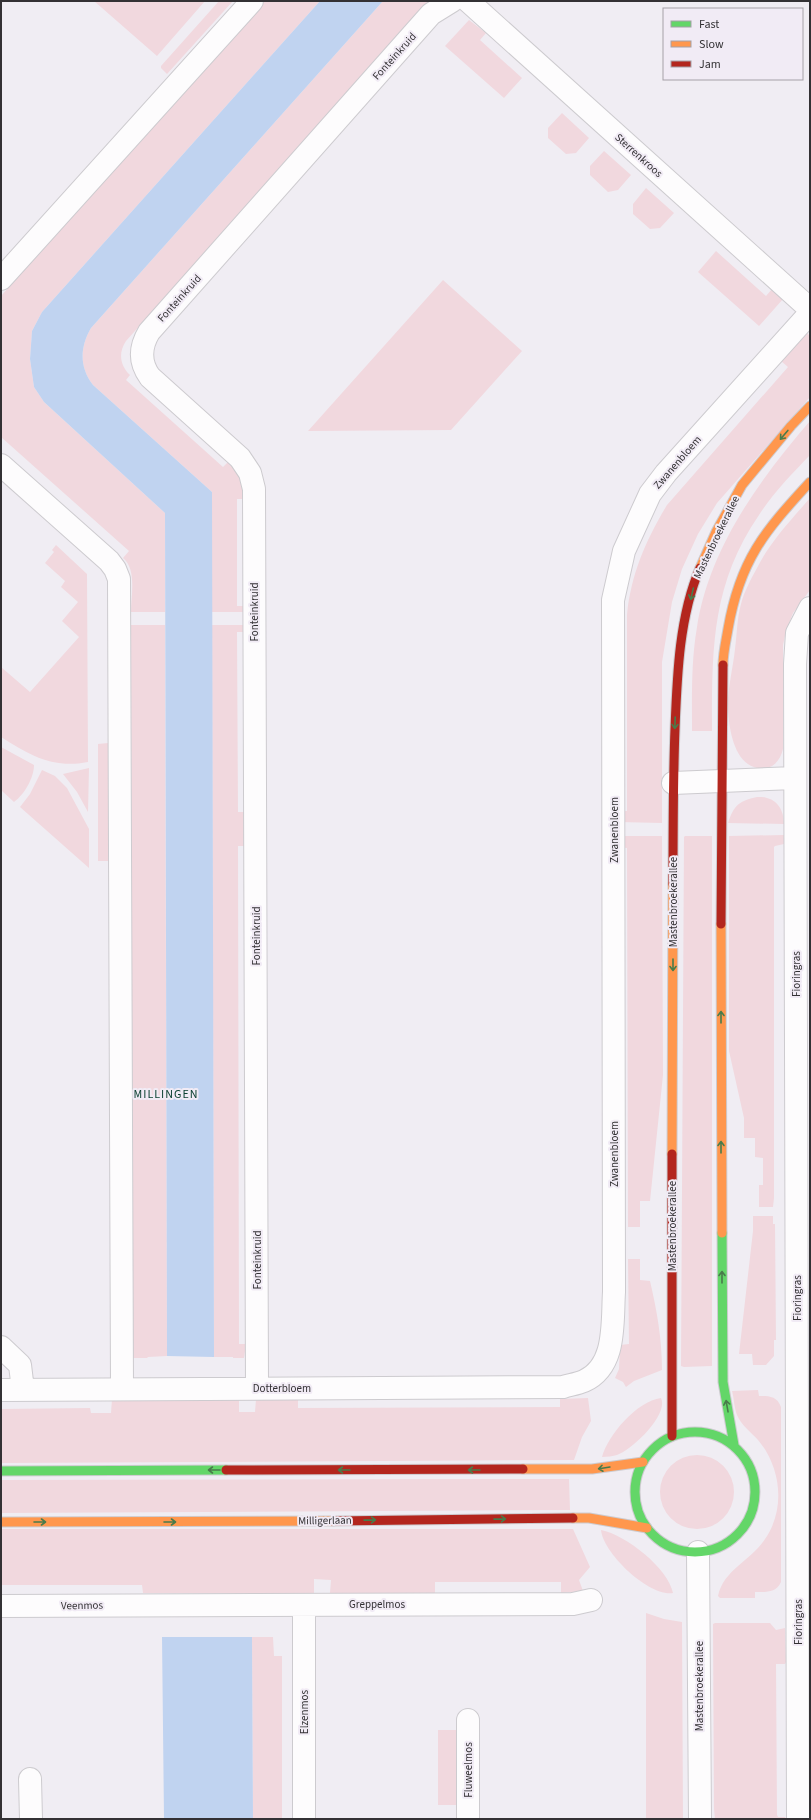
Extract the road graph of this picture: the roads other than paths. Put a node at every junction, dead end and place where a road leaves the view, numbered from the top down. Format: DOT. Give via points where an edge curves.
graph roads {
  1 [pos="252,1"];
  2 [pos="452,1"];
  3 [pos="468,1"];
  4 [pos="1,279"];
  5 [pos="810,309"];
  6 [pos="810,313"];
  7 [pos="810,406"];
  8 [pos="1,465"];
  9 [pos="810,482"];
  10 [pos="810,608"];
  11 [pos="803,665"];
  12 [pos="796,778"];
  13 [pos="723,781"];
  14 [pos="673,783"];
  15 [pos="803,1292"];
  16 [pos="1,1347"];
  17 [pos="803,1356"];
  18 [pos="563,1387"];
  19 [pos="122,1388"];
  20 [pos="257,1388"];
  21 [pos="1,1390"];
  22 [pos="22,1390"];
  23 [pos="672,1436"];
  24 [pos="734,1445"];
  25 [pos="643,1462"];
  26 [pos="1,1471"];
  27 [pos="1,1522"];
  28 [pos="647,1528"];
  29 [pos="698,1552"];
  30 [pos="592,1600"];
  31 [pos="162,1604"];
  32 [pos="304,1605"];
  33 [pos="1,1606"];
  34 [pos="468,1720"];
  35 [pos="30,1779"];
  36 [pos="31,1819"];
  37 [pos="304,1819"];
  38 [pos="468,1819"];
  39 [pos="700,1819"];
  40 [pos="798,1819"];
  1 -- 4 [label="street"];
  2 -- 20 [label="street, Fonteinkruid" via="431,14 149,332 142,350 142,360 150,377 240,458 250,473 254,489"];
  3 -- 5 [label="street, Sterrenkroos"];
  6 -- 18 [label="street, Zwanenbloem" via="666,473 650,494 624,551 613,600 614,1292 611,1344 596,1373 584,1381"];
  7 -- 14 [label="main road, Mastenbroekerallee, one-way" via="742,485 716,532 695,580 682,635 676,693"];
  8 -- 19 [label="street" via="109,561 118,579"];
  9 -- 13 [label="main road" via="759,542 750,557 732,606 723,662"];
  10 -- 11 [label="street, Fioringras" via="797,633"];
  11 -- 12 [label="street, Fioringras"];
  12 -- 13 [label="street"];
  12 -- 15 [label="street, Fioringras"];
  13 -- 14 [label="street"];
  24 -- 13 [label="main road, one-way" via="723,1382 720,1000"];
  14 -- 23 [label="main road, Mastenbroekerallee, one-way"];
  15 -- 17 [label="street, Fioringras"];
  16 -- 22 [label="street" via="20,1365"];
  17 -- 40 [label="street, Fioringras"];
  18 -- 20 [label="street, Dotterbloem"];
  19 -- 20 [label="street, Dotterbloem"];
  19 -- 22 [label="street, Dotterbloem"];
  21 -- 22 [label="street, Dotterbloem"];
  23 -- 24 [label="main road" via="693,1431 715,1434"];
  23 -- 25 [label="main road" via="655,1446"];
  24 -- 29 [label="main road" via="747,1460 755,1480 755,1500 749,1520 736,1537 718,1548"];
  25 -- 26 [label="main road, one-way" via="592,1469"];
  25 -- 28 [label="main road" via="635,1484 637,1507"];
  27 -- 28 [label="main road, Milligerlaan, one-way" via="589,1518"];
  28 -- 29 [label="main road" via="667,1545 679,1550"];
  29 -- 39 [label="street, Mastenbroekerallee"];
  30 -- 32 [label="street, Greppelmos" via="573,1604"];
  31 -- 32 [label="street, Greppelmos"];
  31 -- 33 [label="street, Veenmos"];
  32 -- 37 [label="street, Elzenmos"];
  34 -- 38 [label="street, Fluweelmos"];
  35 -- 36 [label="street"];
}
